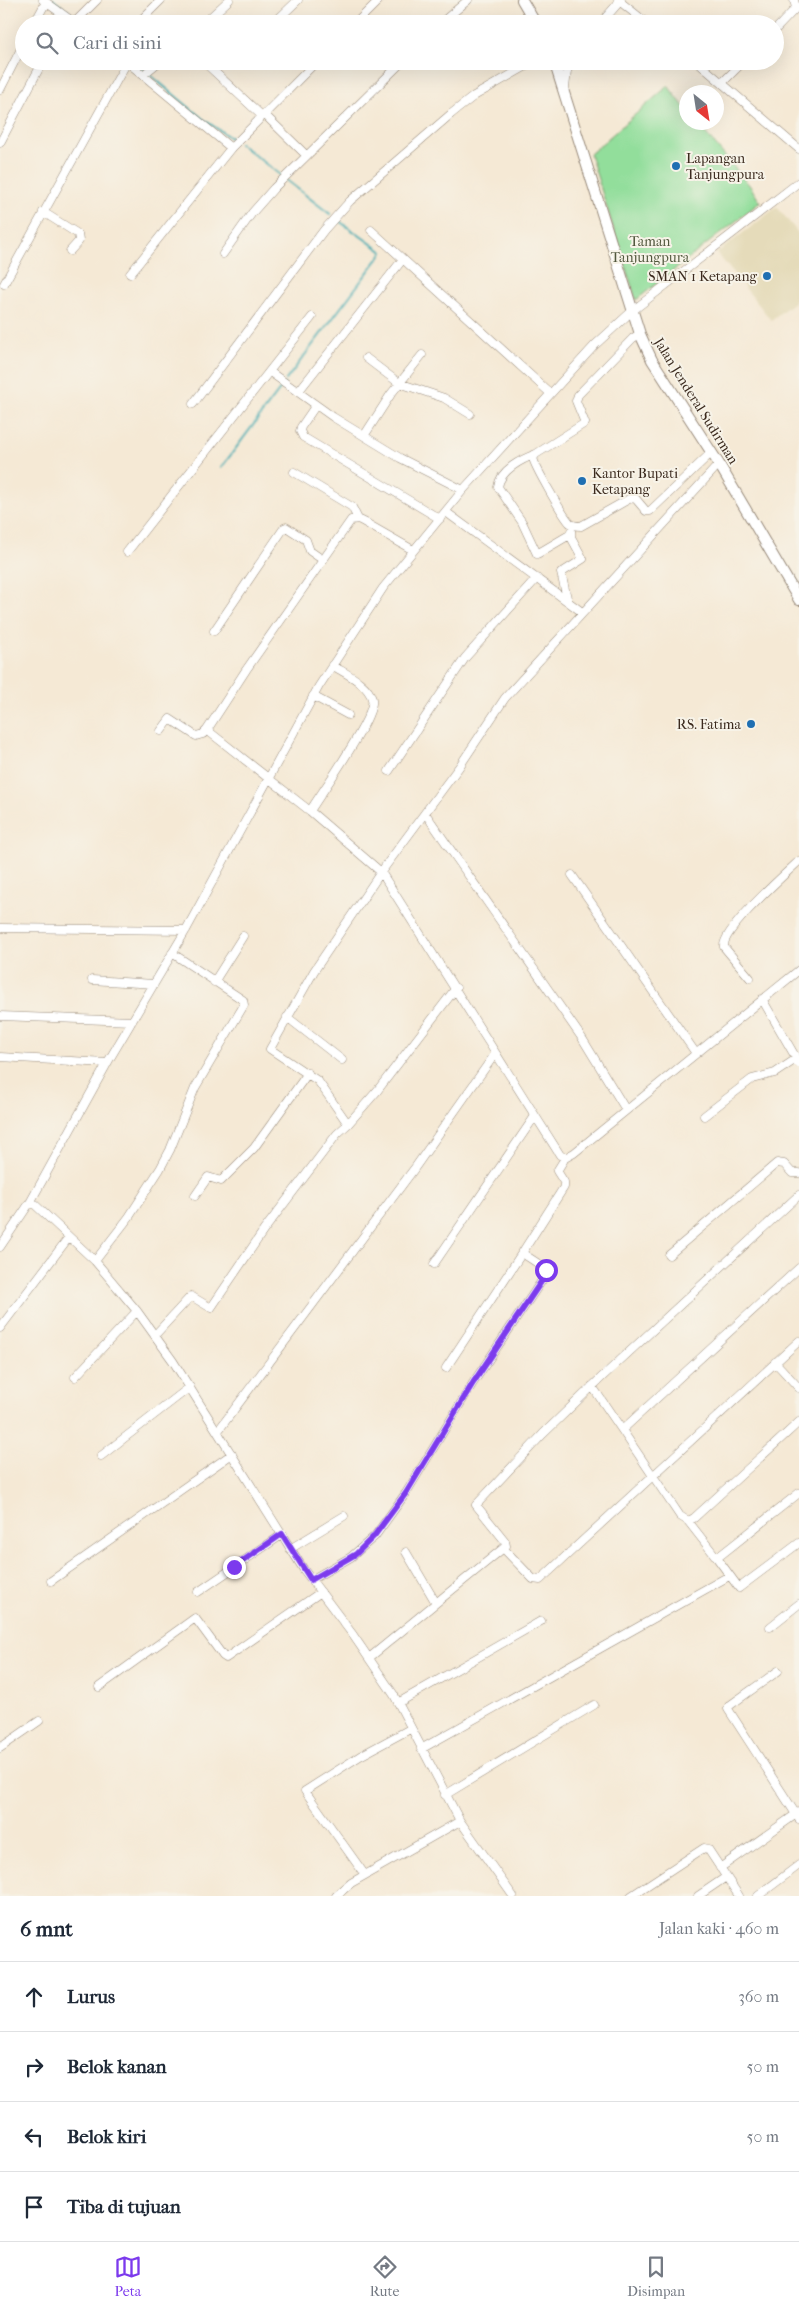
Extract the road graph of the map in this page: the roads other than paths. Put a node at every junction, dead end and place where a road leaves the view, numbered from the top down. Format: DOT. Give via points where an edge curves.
graph roads {
  1 [pos="97,0"];
  2 [pos="161,0"];
  3 [pos="229,0"];
  4 [pos="298,0"];
  5 [pos="379,0"];
  6 [pos="468,0"];
  7 [pos="522,0"];
  8 [pos="620,0"];
  9 [pos="794,0"];
  10 [pos="45,1"];
  11 [pos="38,15"];
  12 [pos="62,15"];
  13 [pos="79,15"];
  14 [pos="146,15"];
  15 [pos="213,15"];
  16 [pos="282,15"];
  17 [pos="364,15"];
  18 [pos="450,15"];
  19 [pos="531,15"];
  20 [pos="608,15"];
  21 [pos="638,15"];
  22 [pos="784,21"];
  23 [pos="15,61"];
  24 [pos="38,70"];
  25 [pos="123,70"];
  26 [pos="137,70"];
  27 [pos="149,70"];
  28 [pos="213,70"];
  29 [pos="308,70"];
  30 [pos="394,70"];
  31 [pos="519,70"];
  32 [pos="557,70"];
  33 [pos="568,70"];
  34 [pos="708,70"];
  35 [pos="735,70"];
  36 [pos="143,75"];
  37 [pos="723,82"];
  38 [pos="0,90"];
  39 [pos="564,90"];
  40 [pos="263,115"];
  41 [pos="0,143"];
  42 [pos="231,148"];
  43 [pos="799,149"];
  44 [pos="306,155"];
  45 [pos="799,182"];
  46 [pos="43,212"];
  47 [pos="370,230"];
  48 [pos="70,251"];
  49 [pos="223,254"];
  50 [pos="403,259"];
  51 [pos="130,274"];
  52 [pos="4,284"];
  53 [pos="631,312"];
  54 [pos="312,317"];
  55 [pos="640,334"];
  56 [pos="422,355"];
  57 [pos="366,358"];
  58 [pos="270,372"];
  59 [pos="399,383"];
  60 [pos="298,392"];
  61 [pos="550,393"];
  62 [pos="194,404"];
  63 [pos="316,405"];
  64 [pos="470,414"];
  65 [pos="364,436"];
  66 [pos="712,452"];
  67 [pos="536,454"];
  68 [pos="719,464"];
  69 [pos="294,472"];
  70 [pos="463,490"];
  71 [pos="446,512"];
  72 [pos="358,519"];
  73 [pos="440,519"];
  74 [pos="571,524"];
  75 [pos="570,534"];
  76 [pos="413,550"];
  77 [pos="127,552"];
  78 [pos="323,560"];
  79 [pos="537,578"];
  80 [pos="797,593"];
  81 [pos="568,602"];
  82 [pos="582,612"];
  83 [pos="214,631"];
  84 [pos="332,665"];
  85 [pos="313,696"];
  86 [pos="348,715"];
  87 [pos="207,730"];
  88 [pos="161,731"];
  89 [pos="389,770"];
  90 [pos="269,780"];
  91 [pos="310,811"];
  92 [pos="425,813"];
  93 [pos="799,861"];
  94 [pos="380,872"];
  95 [pos="572,876"];
  96 [pos="0,928"];
  97 [pos="186,930"];
  98 [pos="243,936"];
  99 [pos="172,953"];
  100 [pos="799,970"];
  101 [pos="750,978"];
  102 [pos="92,980"];
  103 [pos="214,982"];
  104 [pos="154,984"];
  105 [pos="456,988"];
  106 [pos="762,999"];
  107 [pos="0,1016"];
  108 [pos="287,1017"];
  109 [pos="132,1020"];
  110 [pos="696,1052"];
  111 [pos="495,1054"];
  112 [pos="0,1057"];
  113 [pos="342,1060"];
  114 [pos="798,1061"];
  115 [pos="107,1063"];
  116 [pos="308,1073"];
  117 [pos="626,1110"];
  118 [pos="534,1116"];
  119 [pos="704,1116"];
  120 [pos="348,1124"];
  121 [pos="565,1158"];
  122 [pos="799,1173"];
  123 [pos="799,1195"];
  124 [pos="195,1196"];
  125 [pos="31,1202"];
  126 [pos="69,1237"];
  127 [pos="0,1247"];
  128 [pos="522,1253"];
  129 [pos="669,1255"];
  130 [pos="95,1261"];
  131 [pos="434,1264"];
  132 [pos="799,1268"];
  133 [pos="137,1311"];
  134 [pos="0,1328"];
  135 [pos="155,1335"];
  136 [pos="799,1341"];
  137 [pos="775,1362"];
  138 [pos="446,1368"];
  139 [pos="75,1377"];
  140 [pos="592,1386"];
  141 [pos="190,1387"];
  142 [pos="799,1388"];
  143 [pos="799,1422"];
  144 [pos="622,1430"];
  145 [pos="218,1431"];
  146 [pos="232,1454"];
  147 [pos="101,1456"];
  148 [pos="653,1476"];
  149 [pos="799,1493"];
  150 [pos="344,1516"];
  151 [pos="688,1521"];
  152 [pos="282,1534"];
  153 [pos="799,1543"];
  154 [pos="290,1549"];
  155 [pos="504,1549"];
  156 [pos="406,1552"];
  157 [pos="717,1558"];
  158 [pos="729,1576"];
  159 [pos="52,1580"];
  160 [pos="311,1580"];
  161 [pos="198,1592"];
  162 [pos="321,1592"];
  163 [pos="436,1603"];
  164 [pos="799,1604"];
  165 [pos="541,1621"];
  166 [pos="770,1627"];
  167 [pos="369,1658"];
  168 [pos="778,1671"];
  169 [pos="99,1687"];
  170 [pos="398,1703"];
  171 [pos="594,1705"];
  172 [pos="39,1721"];
  173 [pos="410,1729"];
  174 [pos="0,1748"];
  175 [pos="420,1749"];
  176 [pos="445,1795"];
  177 [pos="798,1815"];
  178 [pos="460,1821"];
  179 [pos="799,1865"];
  180 [pos="720,1868"];
  181 [pos="365,1875"];
  182 [pos="726,1877"];
  183 [pos="336,1896"];
  184 [pos="513,1896"];
  185 [pos="631,1896"];
  186 [pos="698,1896"];
  187 [pos="739,1896"];
  188 [pos="758,1896"];
  1 -- 13 [label="street"];
  2 -- 14 [label="street"];
  3 -- 15 [label="street"];
  4 -- 16 [label="street"];
  5 -- 17 [label="street"];
  6 -- 18 [label="street"];
  7 -- 19 [label="main road"];
  8 -- 20 [label="street"];
  8 -- 21 [label="street"];
  9 -- 22 [label="street" via="796,8"];
  10 -- 11 [label="street"];
  10 -- 12 [label="street"];
  23 -- 38 [label="street"];
  24 -- 41 [label="street"];
  25 -- 46 [label="street"];
  26 -- 36 [label="street"];
  27 -- 36 [label="street"];
  28 -- 40 [label="street"];
  29 -- 40 [label="street"];
  30 -- 44 [label="street"];
  31 -- 62 [label="street" via="474,96 350,201 312,246"];
  32 -- 39 [label="main road, Jalan Jenderal Sudirman"];
  33 -- 39 [label="street"];
  34 -- 37 [label="street"];
  35 -- 37 [label="street"];
  36 -- 42 [label="street"];
  37 -- 43 [label="street"];
  39 -- 53 [label="main road, Jalan Jenderal Sudirman"];
  40 -- 42 [label="street"];
  40 -- 44 [label="street"];
  42 -- 51 [label="street"];
  44 -- 49 [label="street" via="252,213"];
  45 -- 53 [label="street"];
  46 -- 48 [label="street" via="78,234 78,241"];
  46 -- 52 [label="street"];
  47 -- 50 [label="street"];
  50 -- 60 [label="street"];
  50 -- 61 [label="street"];
  53 -- 55 [label="main road, Jalan Jenderal Sudirman"];
  53 -- 61 [label="street"];
  54 -- 58 [label="street"];
  55 -- 66 [label="main road, Jalan Jenderal Sudirman" via="652,360"];
  55 -- 67 [label="street" via="578,395 576,401 585,423"];
  56 -- 59 [label="street"];
  57 -- 59 [label="street"];
  58 -- 60 [label="street"];
  58 -- 77 [label="street"];
  59 -- 64 [label="street" via="444,398"];
  59 -- 65 [label="street"];
  60 -- 63 [label="street"];
  61 -- 70 [label="street"];
  63 -- 65 [label="street"];
  63 -- 73 [label="street" via="301,427 303,437"];
  65 -- 70 [label="street"];
  66 -- 68 [label="main road, Jalan Jenderal Sudirman"];
  66 -- 74 [label="street" via="650,511 646,511 635,498 581,526"];
  67 -- 74 [label="street" via="534,462"];
  67 -- 75 [label="street" via="511,467 498,487 522,522 537,554"];
  68 -- 80 [label="main road, Jalan Jenderal Sudirman"];
  68 -- 82 [label="street"];
  69 -- 72 [label="street" via="352,507"];
  70 -- 71 [label="street"];
  71 -- 73 [label="street"];
  71 -- 79 [label="street"];
  72 -- 76 [label="street"];
  72 -- 78 [label="street" via="349,522"];
  73 -- 76 [label="street"];
  74 -- 75 [label="street"];
  75 -- 81 [label="street" via="584,559 561,573"];
  76 -- 84 [label="street" via="383,588"];
  78 -- 83 [label="street" via="309,550 306,540 284,528"];
  78 -- 87 [label="street"];
  79 -- 81 [label="street"];
  79 -- 89 [label="street" via="465,658"];
  81 -- 82 [label="street"];
  82 -- 92 [label="street" via="505,698"];
  84 -- 85 [label="street"];
  84 -- 91 [label="street" via="365,688 373,704 367,722"];
  85 -- 86 [label="street"];
  85 -- 90 [label="street"];
  87 -- 88 [label="street" via="196,736 170,720"];
  87 -- 90 [label="street"];
  90 -- 91 [label="street"];
  90 -- 97 [label="street"];
  91 -- 94 [label="street"];
  92 -- 94 [label="street"];
  92 -- 117 [label="street" via="582,1038"];
  93 -- 101 [label="street" via="752,906 724,939 724,947"];
  94 -- 105 [label="street"];
  94 -- 108 [label="street"];
  95 -- 110 [label="street"];
  96 -- 97 [label="street"];
  97 -- 99 [label="street"];
  98 -- 103 [label="street"];
  99 -- 103 [label="street"];
  99 -- 104 [label="street"];
  100 -- 106 [label="street"];
  102 -- 104 [label="street"];
  103 -- 130 [label="street" via="243,1000 244,1005 195,1088 160,1169"];
  104 -- 109 [label="street"];
  105 -- 111 [label="street"];
  105 -- 120 [label="street" via="372,1098"];
  106 -- 110 [label="street"];
  106 -- 114 [label="street"];
  107 -- 109 [label="street"];
  108 -- 113 [label="street"];
  108 -- 116 [label="street" via="270,1049"];
  109 -- 115 [label="street"];
  110 -- 117 [label="street"];
  111 -- 118 [label="street"];
  111 -- 145 [label="street" via="414,1169"];
  112 -- 115 [label="street"];
  114 -- 119 [label="street" via="775,1073 752,1078"];
  115 -- 125 [label="street"];
  116 -- 120 [label="street" via="326,1090"];
  116 -- 124 [label="street" via="249,1154 221,1181 207,1178"];
  117 -- 121 [label="street"];
  118 -- 121 [label="street" via="556,1152"];
  118 -- 131 [label="street"];
  120 -- 135 [label="street" via="264,1230 211,1308 190,1296"];
  121 -- 128 [label="street" via="557,1171 564,1187"];
  122 -- 129 [label="street" via="792,1173 784,1164 777,1163"];
  123 -- 140 [label="street"];
  125 -- 126 [label="street"];
  125 -- 127 [label="street"];
  126 -- 130 [label="street"];
  126 -- 134 [label="street"];
  128 -- 138 [label="street"];
  128 -- 160 [label="street" via="545,1268 545,1276 473,1383 406,1493 368,1543 345,1561"];
  130 -- 133 [label="street"];
  132 -- 144 [label="street"];
  133 -- 135 [label="street"];
  133 -- 139 [label="street"];
  135 -- 141 [label="street"];
  136 -- 137 [label="street"];
  137 -- 142 [label="street"];
  137 -- 148 [label="street"];
  140 -- 144 [label="street"];
  140 -- 155 [label="street" via="476,1505 505,1541"];
  141 -- 145 [label="street"];
  141 -- 147 [label="street"];
  143 -- 151 [label="street"];
  144 -- 148 [label="street"];
  145 -- 146 [label="street"];
  146 -- 152 [label="street"];
  146 -- 159 [label="street"];
  148 -- 151 [label="street" via="680,1516"];
  148 -- 155 [label="street" via="540,1580 533,1579"];
  149 -- 157 [label="street"];
  150 -- 154 [label="street"];
  151 -- 157 [label="street"];
  152 -- 154 [label="street"];
  152 -- 161 [label="street"];
  153 -- 158 [label="street" via="740,1588"];
  154 -- 160 [label="street"];
  155 -- 163 [label="street"];
  156 -- 163 [label="street"];
  157 -- 158 [label="street"];
  158 -- 175 [label="street"];
  160 -- 162 [label="street"];
  162 -- 167 [label="street"];
  162 -- 169 [label="street" via="226,1658 195,1618"];
  163 -- 167 [label="street"];
  164 -- 166 [label="street"];
  165 -- 170 [label="street"];
  167 -- 170 [label="street"];
  168 -- 177 [label="street" via="728,1709"];
  170 -- 173 [label="street"];
  171 -- 176 [label="street"];
  172 -- 174 [label="street"];
  173 -- 175 [label="street"];
  173 -- 181 [label="street" via="305,1791"];
  175 -- 176 [label="street"];
  176 -- 178 [label="street"];
  177 -- 180 [label="street"];
  178 -- 181 [label="street"];
  178 -- 184 [label="street"];
  179 -- 188 [label="street"];
  180 -- 182 [label="street"];
  180 -- 185 [label="street" via="704,1848"];
  181 -- 183 [label="street"];
  182 -- 186 [label="street"];
  182 -- 187 [label="street"];
}
